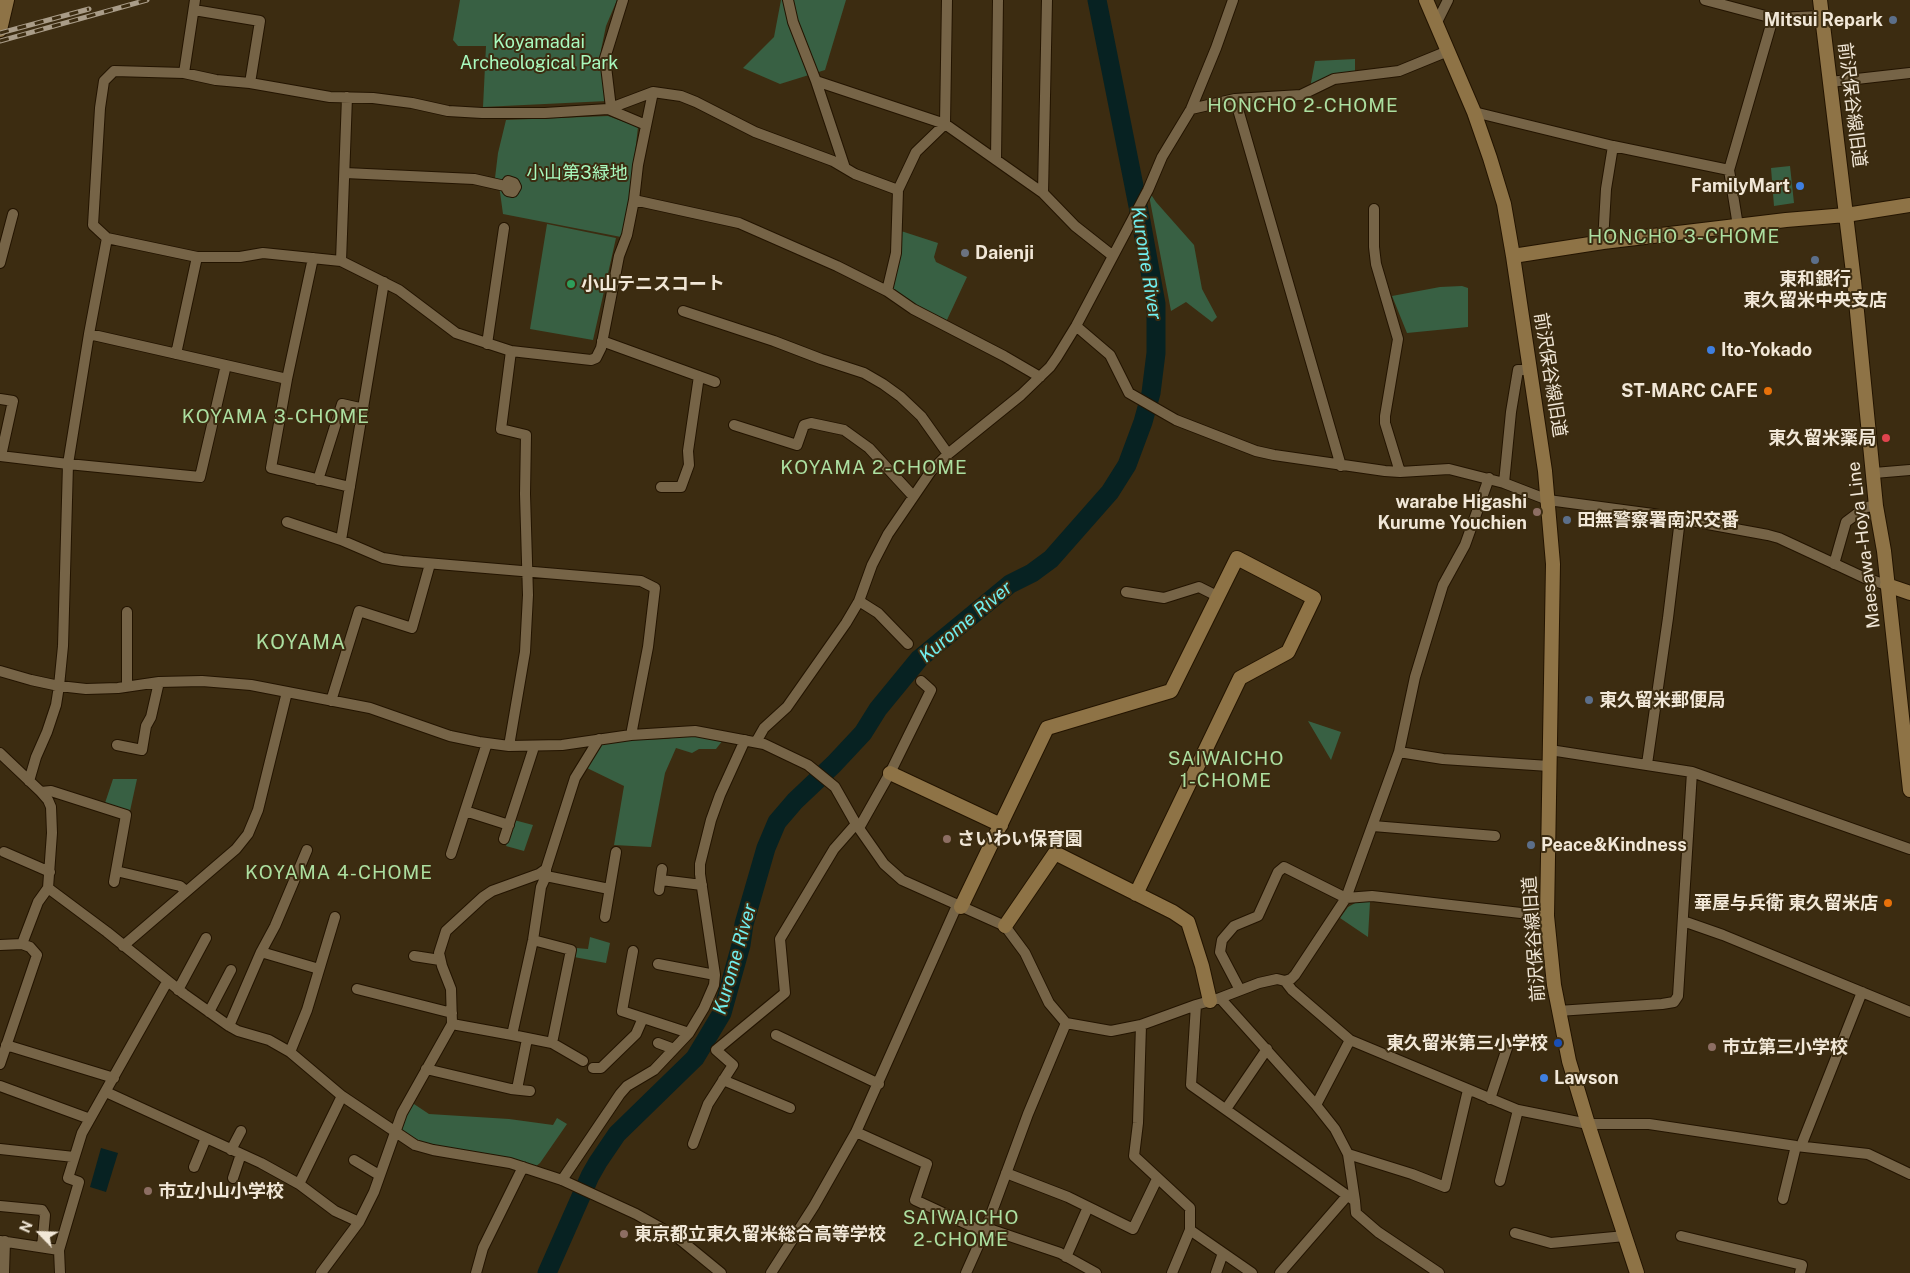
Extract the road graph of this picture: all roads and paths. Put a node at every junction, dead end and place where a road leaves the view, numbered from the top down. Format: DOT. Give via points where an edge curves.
graph roads {
  1 [pos="7,0"];
  2 [pos="623,0"];
  3 [pos="788,0"];
  4 [pos="947,0"];
  5 [pos="998,0"];
  6 [pos="1047,0"];
  7 [pos="1233,0"];
  8 [pos="1426,0"];
  9 [pos="1448,0"];
  10 [pos="1705,0"];
  11 [pos="1820,0"];
  12 [pos="194,5"];
  13 [pos="1822,16"];
  14 [pos="1773,18"];
  15 [pos="1436,24"];
  16 [pos="0,30"];
  17 [pos="1448,51"];
  18 [pos="184,73"];
  19 [pos="1910,73"];
  20 [pos="816,81"];
  21 [pos="1830,82"];
  22 [pos="250,83"];
  23 [pos="654,92"];
  24 [pos="347,97"];
  25 [pos="1235,99"];
  26 [pos="610,109"];
  27 [pos="1191,109"];
  28 [pos="1474,112"];
  29 [pos="945,124"];
  30 [pos="646,125"];
  31 [pos="1612,146"];
  32 [pos="996,160"];
  33 [pos="845,168"];
  34 [pos="1729,170"];
  35 [pos="344,173"];
  36 [pos="505,186"];
  37 [pos="898,190"];
  38 [pos="1043,193"];
  39 [pos="634,200"];
  40 [pos="1910,205"];
  41 [pos="1374,209"];
  42 [pos="13,214"];
  43 [pos="1846,215"];
  44 [pos="1738,226"];
  45 [pos="504,228"];
  46 [pos="107,238"];
  47 [pos="1603,242"];
  48 [pos="1112,256"];
  49 [pos="1513,256"];
  50 [pos="197,257"];
  51 [pos="313,258"];
  52 [pos="341,261"];
  53 [pos="0,263"];
  54 [pos="384,282"];
  55 [pos="887,291"];
  56 [pos="683,311"];
  57 [pos="1076,326"];
  58 [pos="89,334"];
  59 [pos="602,341"];
  60 [pos="487,344"];
  61 [pos="511,351"];
  62 [pos="176,354"];
  63 [pos="226,365"];
  64 [pos="1530,370"];
  65 [pos="699,376"];
  66 [pos="1040,377"];
  67 [pos="287,379"];
  68 [pos="716,382"];
  69 [pos="0,398"];
  70 [pos="364,409"];
  71 [pos="734,426"];
  72 [pos="948,454"];
  73 [pos="1,456"];
  74 [pos="68,464"];
  75 [pos="1341,466"];
  76 [pos="1910,470"];
  77 [pos="1400,472"];
  78 [pos="1874,473"];
  79 [pos="1489,478"];
  80 [pos="318,480"];
  81 [pos="1504,483"];
  82 [pos="661,487"];
  83 [pos="350,488"];
  84 [pos="913,496"];
  85 [pos="1548,500"];
  86 [pos="1876,506"];
  87 [pos="1680,519"];
  88 [pos="287,522"];
  89 [pos="341,540"];
  90 [pos="430,564"];
  91 [pos="1834,564"];
  92 [pos="527,572"];
  93 [pos="1887,586"];
  94 [pos="1126,592"];
  95 [pos="1910,593"];
  96 [pos="1217,596"];
  97 [pos="859,601"];
  98 [pos="127,612"];
  99 [pos="908,644"];
  100 [pos="0,671"];
  101 [pos="921,681"];
  102 [pos="159,682"];
  103 [pos="59,686"];
  104 [pos="128,687"];
  105 [pos="287,692"];
  106 [pos="331,700"];
  107 [pos="631,736"];
  108 [pos="599,740"];
  109 [pos="745,740"];
  110 [pos="756,742"];
  111 [pos="487,743"];
  112 [pos="117,745"];
  113 [pos="509,746"];
  114 [pos="534,746"];
  115 [pos="1550,750"];
  116 [pos="1399,752"];
  117 [pos="0,753"];
  118 [pos="1647,764"];
  119 [pos="1549,766"];
  120 [pos="1692,772"];
  121 [pos="890,773"];
  122 [pos="28,781"];
  123 [pos="1910,790"];
  124 [pos="41,792"];
  125 [pos="465,810"];
  126 [pos="509,824"];
  127 [pos="1001,825"];
  128 [pos="857,826"];
  129 [pos="1373,826"];
  130 [pos="1495,836"];
  131 [pos="504,839"];
  132 [pos="1910,849"];
  133 [pos="307,850"];
  134 [pos="4,852"];
  135 [pos="616,852"];
  136 [pos="452,854"];
  137 [pos="116,871"];
  138 [pos="50,872"];
  139 [pos="546,872"];
  140 [pos="661,880"];
  141 [pos="114,882"];
  142 [pos="702,885"];
  143 [pos="48,888"];
  144 [pos="609,889"];
  145 [pos="186,892"];
  146 [pos="1136,894"];
  147 [pos="1346,898"];
  148 [pos="961,906"];
  149 [pos="1547,916"];
  150 [pos="335,917"];
  151 [pos="605,917"];
  152 [pos="1683,921"];
  153 [pos="1005,926"];
  154 [pos="206,938"];
  155 [pos="533,940"];
  156 [pos="22,944"];
  157 [pos="0,945"];
  158 [pos="123,946"];
  159 [pos="633,951"];
  160 [pos="261,952"];
  161 [pos="414,956"];
  162 [pos="440,960"];
  163 [pos="658,964"];
  164 [pos="319,969"];
  165 [pos="231,970"];
  166 [pos="715,975"];
  167 [pos="1285,981"];
  168 [pos="167,982"];
  169 [pos="357,989"];
  170 [pos="178,990"];
  171 [pos="1240,990"];
  172 [pos="1862,992"];
  173 [pos="1215,1000"];
  174 [pos="1196,1005"];
  175 [pos="1558,1011"];
  176 [pos="209,1012"];
  177 [pos="1910,1012"];
  178 [pos="452,1013"];
  179 [pos="643,1018"];
  180 [pos="1066,1023"];
  181 [pos="452,1024"];
  182 [pos="1141,1025"];
  183 [pos="229,1026"];
  184 [pos="689,1033"];
  185 [pos="512,1035"];
  186 [pos="776,1035"];
  187 [pos="5,1039"];
  188 [pos="527,1039"];
  189 [pos="1350,1040"];
  190 [pos="552,1042"];
  191 [pos="658,1043"];
  192 [pos="1508,1045"];
  193 [pos="674,1049"];
  194 [pos="1267,1049"];
  195 [pos="290,1052"];
  196 [pos="582,1061"];
  197 [pos="0,1064"];
  198 [pos="593,1068"];
  199 [pos="426,1069"];
  200 [pos="114,1078"];
  201 [pos="723,1080"];
  202 [pos="878,1084"];
  203 [pos="0,1086"];
  204 [pos="517,1090"];
  205 [pos="1468,1090"];
  206 [pos="530,1091"];
  207 [pos="106,1092"];
  208 [pos="342,1096"];
  209 [pos="1490,1099"];
  210 [pos="1316,1105"];
  211 [pos="790,1108"];
  212 [pos="1226,1110"];
  213 [pos="1518,1110"];
  214 [pos="90,1119"];
  215 [pos="1588,1124"];
  216 [pos="242,1131"];
  217 [pos="394,1131"];
  218 [pos="856,1132"];
  219 [pos="206,1138"];
  220 [pos="693,1144"];
  221 [pos="1798,1146"];
  222 [pos="0,1149"];
  223 [pos="236,1152"];
  224 [pos="1348,1154"];
  225 [pos="74,1158"];
  226 [pos="354,1160"];
  227 [pos="194,1167"];
  228 [pos="523,1167"];
  229 [pos="1006,1173"];
  230 [pos="1910,1174"];
  231 [pos="379,1175"];
  232 [pos="233,1178"];
  233 [pos="1157,1179"];
  234 [pos="562,1180"];
  235 [pos="1500,1182"];
  236 [pos="299,1184"];
  237 [pos="1351,1198"];
  238 [pos="1783,1199"];
  239 [pos="0,1206"];
  240 [pos="1088,1206"];
  241 [pos="359,1222"];
  242 [pos="985,1230"];
  243 [pos="1190,1230"];
  244 [pos="1515,1233"];
  245 [pos="1625,1236"];
  246 [pos="1681,1236"];
  247 [pos="2,1241"];
  248 [pos="42,1247"];
  249 [pos="59,1250"];
  250 [pos="1223,1253"];
  251 [pos="1066,1256"];
  252 [pos="4,1273"];
  253 [pos="60,1273"];
  254 [pos="321,1273"];
  255 [pos="476,1273"];
  256 [pos="721,1273"];
  257 [pos="771,1273"];
  258 [pos="966,1273"];
  259 [pos="1096,1273"];
  260 [pos="1172,1273"];
  261 [pos="1216,1273"];
  262 [pos="1252,1273"];
  263 [pos="1280,1273"];
  264 [pos="1439,1273"];
  265 [pos="1637,1273"];
  266 [pos="1800,1273"];
  1 -- 16 [label="street"];
  2 -- 26 [label="street" via="605,58"];
  3 -- 20 [label="street"];
  4 -- 29 [label="street"];
  5 -- 32 [label="street"];
  6 -- 38 [label="street"];
  7 -- 27 [label="street"];
  8 -- 15 [label="street"];
  9 -- 15 [label="street"];
  10 -- 14 [label="street"];
  11 -- 13 [label="street, 前沢保谷線旧道"];
  12 -- 18 [label="street"];
  12 -- 22 [label="street" via="260,21"];
  13 -- 14 [label="street"];
  13 -- 21 [label="street, 前沢保谷線旧道"];
  14 -- 34 [label="street"];
  15 -- 17 [label="street"];
  17 -- 25 [label="street" via="1399,71 1334,79 1301,95"];
  17 -- 28 [label="street"];
  18 -- 22 [label="street"];
  18 -- 46 [label="street" via="114,71 104,81 93,225"];
  19 -- 21 [label="street"];
  20 -- 29 [label="street"];
  20 -- 33 [label="street"];
  21 -- 43 [label="street, 前沢保谷線旧道"];
  22 -- 24 [label="street"];
  23 -- 26 [label="street"];
  23 -- 30 [label="street"];
  23 -- 33 [label="street" via="689,99 755,132"];
  24 -- 26 [label="street" via="482,113"];
  24 -- 35 [label="street"];
  25 -- 27 [label="street"];
  25 -- 75 [label="street"];
  26 -- 30 [label="street"];
  27 -- 48 [label="street" via="1162,157"];
  28 -- 31 [label="street"];
  28 -- 49 [label="street" via="1504,204"];
  29 -- 32 [label="street"];
  29 -- 37 [label="street" via="916,152"];
  30 -- 39 [label="street"];
  31 -- 34 [label="street"];
  31 -- 47 [label="street"];
  32 -- 38 [label="street"];
  33 -- 37 [label="street"];
  34 -- 44 [label="street"];
  35 -- 36 [label="street" via="474,180"];
  35 -- 52 [label="street"];
  37 -- 55 [label="street" via="896,253"];
  38 -- 48 [label="street" via="1075,226"];
  39 -- 55 [label="street" via="739,223"];
  39 -- 59 [label="street" via="627,235 618,256"];
  40 -- 43 [label="street"];
  41 -- 77 [label="street" via="1376,264 1398,340 1385,423"];
  42 -- 53 [label="street"];
  43 -- 44 [label="street"];
  43 -- 78 [label="street, Maesawa-Hoya Line"];
  44 -- 47 [label="street"];
  45 -- 60 [label="street"];
  46 -- 50 [label="street"];
  46 -- 58 [label="street"];
  47 -- 49 [label="street"];
  48 -- 57 [label="street"];
  49 -- 64 [label="street, 前沢保谷線旧道"];
  50 -- 51 [label="street" via="240,258 263,253"];
  50 -- 62 [label="street"];
  51 -- 52 [label="street"];
  51 -- 67 [label="street"];
  52 -- 54 [label="street"];
  54 -- 60 [label="street" via="456,333"];
  54 -- 70 [label="street"];
  55 -- 66 [label="street"];
  56 -- 72 [label="street" via="864,372 901,397 921,416"];
  57 -- 66 [label="street"];
  57 -- 75 [label="street" via="1110,356 1129,393 1162,412 1213,436 1256,451"];
  58 -- 62 [label="street"];
  58 -- 74 [label="street"];
  59 -- 61 [label="street" via="599,354 591,360"];
  59 -- 65 [label="street"];
  60 -- 61 [label="street"];
  61 -- 92 [label="street" via="501,429 526,435"];
  62 -- 63 [label="street"];
  63 -- 67 [label="street"];
  63 -- 74 [label="street" via="200,476"];
  64 -- 81 [label="street" via="1518,370"];
  64 -- 85 [label="street, 前沢保谷線旧道"];
  65 -- 68 [label="street"];
  65 -- 82 [label="street" via="688,451 689,465 681,487"];
  66 -- 72 [label="street"];
  67 -- 80 [label="street" via="271,468"];
  69 -- 73 [label="street" via="13,401"];
  70 -- 80 [label="street" via="342,404"];
  70 -- 83 [label="street"];
  71 -- 84 [label="street" via="797,445 804,425 811,423 844,430 870,448"];
  72 -- 84 [label="street"];
  73 -- 74 [label="street"];
  74 -- 103 [label="street"];
  75 -- 77 [label="street"];
  76 -- 78 [label="street"];
  77 -- 79 [label="street" via="1449,469"];
  78 -- 86 [label="street, Maesawa-Hoya Line"];
  79 -- 81 [label="street"];
  79 -- 116 [label="street" via="1465,545 1443,586 1415,677"];
  80 -- 83 [label="street"];
  81 -- 85 [label="street"];
  83 -- 89 [label="street"];
  84 -- 97 [label="street" via="879,550"];
  85 -- 87 [label="street"];
  85 -- 115 [label="street, 前沢保谷線旧道" via="1553,564"];
  86 -- 91 [label="street" via="1866,507 1846,522"];
  86 -- 93 [label="street, Maesawa-Hoya Line"];
  87 -- 91 [label="street" via="1779,538"];
  87 -- 118 [label="street"];
  88 -- 89 [label="street"];
  89 -- 90 [label="street" via="383,558"];
  90 -- 92 [label="street"];
  90 -- 106 [label="street" via="412,628 359,611"];
  91 -- 93 [label="street"];
  92 -- 107 [label="street" via="641,581 655,588 648,647"];
  92 -- 113 [label="street" via="526,635"];
  93 -- 95 [label="street"];
  93 -- 123 [label="street, Maesawa-Hoya Line"];
  94 -- 96 [label="street" via="1164,598 1199,587"];
  96 -- 127 [label="street" via="1171,691 1047,728"];
  96 -- 146 [label="street" via="1237,558 1314,598 1288,652 1240,678"];
  97 -- 99 [label="street" via="878,613"];
  97 -- 110 [label="street" via="788,707 764,728"];
  98 -- 104 [label="street"];
  100 -- 103 [label="street"];
  101 -- 121 [label="street" via="931,690"];
  102 -- 104 [label="street"];
  102 -- 105 [label="street" via="225,682"];
  102 -- 112 [label="street" via="142,750"];
  103 -- 104 [label="street" via="86,689"];
  103 -- 122 [label="street" via="56,705"];
  105 -- 106 [label="street"];
  105 -- 145 [label="street" via="258,810 248,834 236,849"];
  106 -- 111 [label="street" via="370,708 450,736"];
  107 -- 108 [label="street"];
  107 -- 109 [label="street" via="695,730"];
  108 -- 114 [label="street"];
  108 -- 139 [label="street" via="575,778"];
  109 -- 110 [label="street"];
  109 -- 142 [label="street" via="712,820 700,864"];
  110 -- 128 [label="street" via="810,767 829,781 836,787"];
  111 -- 113 [label="street"];
  111 -- 125 [label="street"];
  113 -- 114 [label="street"];
  114 -- 126 [label="street"];
  115 -- 118 [label="street"];
  115 -- 119 [label="street, 前沢保谷線旧道"];
  116 -- 119 [label="street" via="1443,759"];
  116 -- 129 [label="street"];
  117 -- 122 [label="street"];
  118 -- 120 [label="street"];
  119 -- 149 [label="street, 前沢保谷線旧道"];
  120 -- 132 [label="street"];
  120 -- 152 [label="street"];
  121 -- 127 [label="street"];
  121 -- 128 [label="street"];
  122 -- 124 [label="street"];
  124 -- 137 [label="street" via="51,791 126,814"];
  124 -- 138 [label="street" via="51,807"];
  125 -- 126 [label="street"];
  125 -- 136 [label="street"];
  126 -- 131 [label="street"];
  127 -- 148 [label="street"];
  128 -- 148 [label="street" via="884,864 902,880"];
  128 -- 201 [label="street" via="834,850 780,939 785,993 716,1050 733,1065"];
  129 -- 130 [label="street"];
  129 -- 147 [label="street"];
  133 -- 160 [label="street"];
  134 -- 138 [label="street"];
  135 -- 144 [label="street"];
  137 -- 141 [label="street"];
  137 -- 145 [label="street" via="180,886"];
  138 -- 143 [label="street"];
  139 -- 144 [label="street"];
  139 -- 155 [label="street"];
  139 -- 162 [label="street" via="483,897 446,930 441,942"];
  140 -- 142 [label="street"];
  142 -- 166 [label="street"];
  143 -- 156 [label="street" via="38,902"];
  143 -- 158 [label="street"];
  144 -- 151 [label="street"];
  145 -- 158 [label="street"];
  146 -- 153 [label="street" via="1055,853"];
  146 -- 173 [label="street" via="1188,922"];
  147 -- 149 [label="street" via="1372,896"];
  147 -- 167 [label="street" via="1295,975"];
  147 -- 171 [label="street" via="1284,867 1278,872 1258,916 1234,926 1222,940 1220,952"];
  148 -- 153 [label="street"];
  148 -- 202 [label="street" via="955,910"];
  149 -- 175 [label="street, 前沢保谷線旧道"];
  150 -- 164 [label="street"];
  152 -- 172 [label="street"];
  152 -- 175 [label="street" via="1678,996 1674,1002"];
  153 -- 180 [label="street" via="1025,953 1049,1003"];
  154 -- 170 [label="street"];
  155 -- 185 [label="street"];
  155 -- 190 [label="street" via="571,950"];
  156 -- 157 [label="street"];
  156 -- 187 [label="street" via="37,955"];
  158 -- 168 [label="street"];
  159 -- 179 [label="street" via="622,1012"];
  160 -- 164 [label="street"];
  160 -- 183 [label="street"];
  161 -- 162 [label="street"];
  162 -- 178 [label="street" via="451,988"];
  163 -- 166 [label="street"];
  164 -- 195 [label="street"];
  165 -- 176 [label="street"];
  166 -- 184 [label="street" via="704,1008"];
  167 -- 171 [label="street" via="1277,979"];
  167 -- 189 [label="street"];
  168 -- 170 [label="street"];
  168 -- 200 [label="street"];
  169 -- 178 [label="street"];
  170 -- 176 [label="street"];
  171 -- 173 [label="street"];
  172 -- 177 [label="street"];
  172 -- 221 [label="street"];
  173 -- 174 [label="street"];
  173 -- 194 [label="street"];
  174 -- 182 [label="street"];
  174 -- 212 [label="street" via="1191,1085"];
  175 -- 215 [label="street, 前沢保谷線旧道"];
  176 -- 183 [label="street"];
  178 -- 181 [label="street"];
  179 -- 184 [label="street"];
  179 -- 198 [label="street" via="636,1034 602,1068"];
  180 -- 182 [label="street" via="1111,1031"];
  180 -- 229 [label="street"];
  181 -- 185 [label="street"];
  181 -- 199 [label="street"];
  182 -- 233 [label="street" via="1134,1156"];
  183 -- 195 [label="street" via="269,1040"];
  184 -- 193 [label="street"];
  185 -- 188 [label="street"];
  186 -- 202 [label="street"];
  187 -- 197 [label="street"];
  187 -- 200 [label="street"];
  188 -- 190 [label="street"];
  188 -- 204 [label="street"];
  189 -- 205 [label="street"];
  189 -- 210 [label="street"];
  190 -- 196 [label="street"];
  191 -- 193 [label="street"];
  192 -- 209 [label="street"];
  193 -- 234 [label="street" via="654,1070 620,1094"];
  194 -- 210 [label="street"];
  194 -- 212 [label="street"];
  195 -- 208 [label="street"];
  199 -- 204 [label="street"];
  199 -- 217 [label="street"];
  200 -- 207 [label="street"];
  201 -- 211 [label="street"];
  201 -- 220 [label="street" via="708,1104"];
  202 -- 218 [label="street"];
  203 -- 214 [label="street"];
  204 -- 206 [label="street"];
  205 -- 209 [label="street"];
  205 -- 224 [label="street" via="1445,1187"];
  207 -- 214 [label="street"];
  207 -- 219 [label="street"];
  208 -- 217 [label="street"];
  208 -- 236 [label="street"];
  209 -- 213 [label="street"];
  210 -- 224 [label="street" via="1335,1129"];
  212 -- 237 [label="street"];
  213 -- 215 [label="street"];
  213 -- 235 [label="street"];
  214 -- 225 [label="street"];
  215 -- 221 [label="street" via="1649,1124"];
  215 -- 245 [label="street, 前沢保谷線旧道"];
  216 -- 223 [label="street"];
  217 -- 228 [label="street" via="426,1149"];
  217 -- 231 [label="street"];
  218 -- 242 [label="street" via="927,1164 915,1200"];
  218 -- 257 [label="street"];
  219 -- 223 [label="street"];
  219 -- 227 [label="street"];
  221 -- 230 [label="street" via="1868,1154"];
  221 -- 238 [label="street"];
  222 -- 225 [label="street"];
  223 -- 232 [label="street"];
  223 -- 236 [label="street"];
  224 -- 237 [label="street"];
  225 -- 249 [label="street" via="68,1178 79,1182"];
  226 -- 231 [label="street"];
  228 -- 234 [label="street"];
  228 -- 255 [label="street" via="483,1248"];
  229 -- 240 [label="street"];
  229 -- 242 [label="street"];
  231 -- 241 [label="street"];
  233 -- 240 [label="street" via="1133,1228"];
  233 -- 243 [label="street" via="1190,1208"];
  234 -- 256 [label="street" via="677,1237"];
  236 -- 241 [label="street" via="335,1211"];
  237 -- 263 [label="street"];
  237 -- 264 [label="street" via="1356,1213 1378,1232"];
  239 -- 248 [label="street" via="42,1210 45,1215"];
  240 -- 251 [label="street"];
  241 -- 254 [label="street"];
  242 -- 251 [label="street"];
  242 -- 258 [label="street"];
  243 -- 250 [label="street"];
  243 -- 260 [label="street"];
  244 -- 245 [label="street" via="1551,1243"];
  245 -- 265 [label="street, 前沢保谷線旧道"];
  246 -- 266 [label="street" via="1802,1265"];
  247 -- 248 [label="street"];
  247 -- 252 [label="street"];
  248 -- 249 [label="street"];
  249 -- 253 [label="street"];
  250 -- 261 [label="street"];
  250 -- 262 [label="street"];
  251 -- 259 [label="street"];
}
